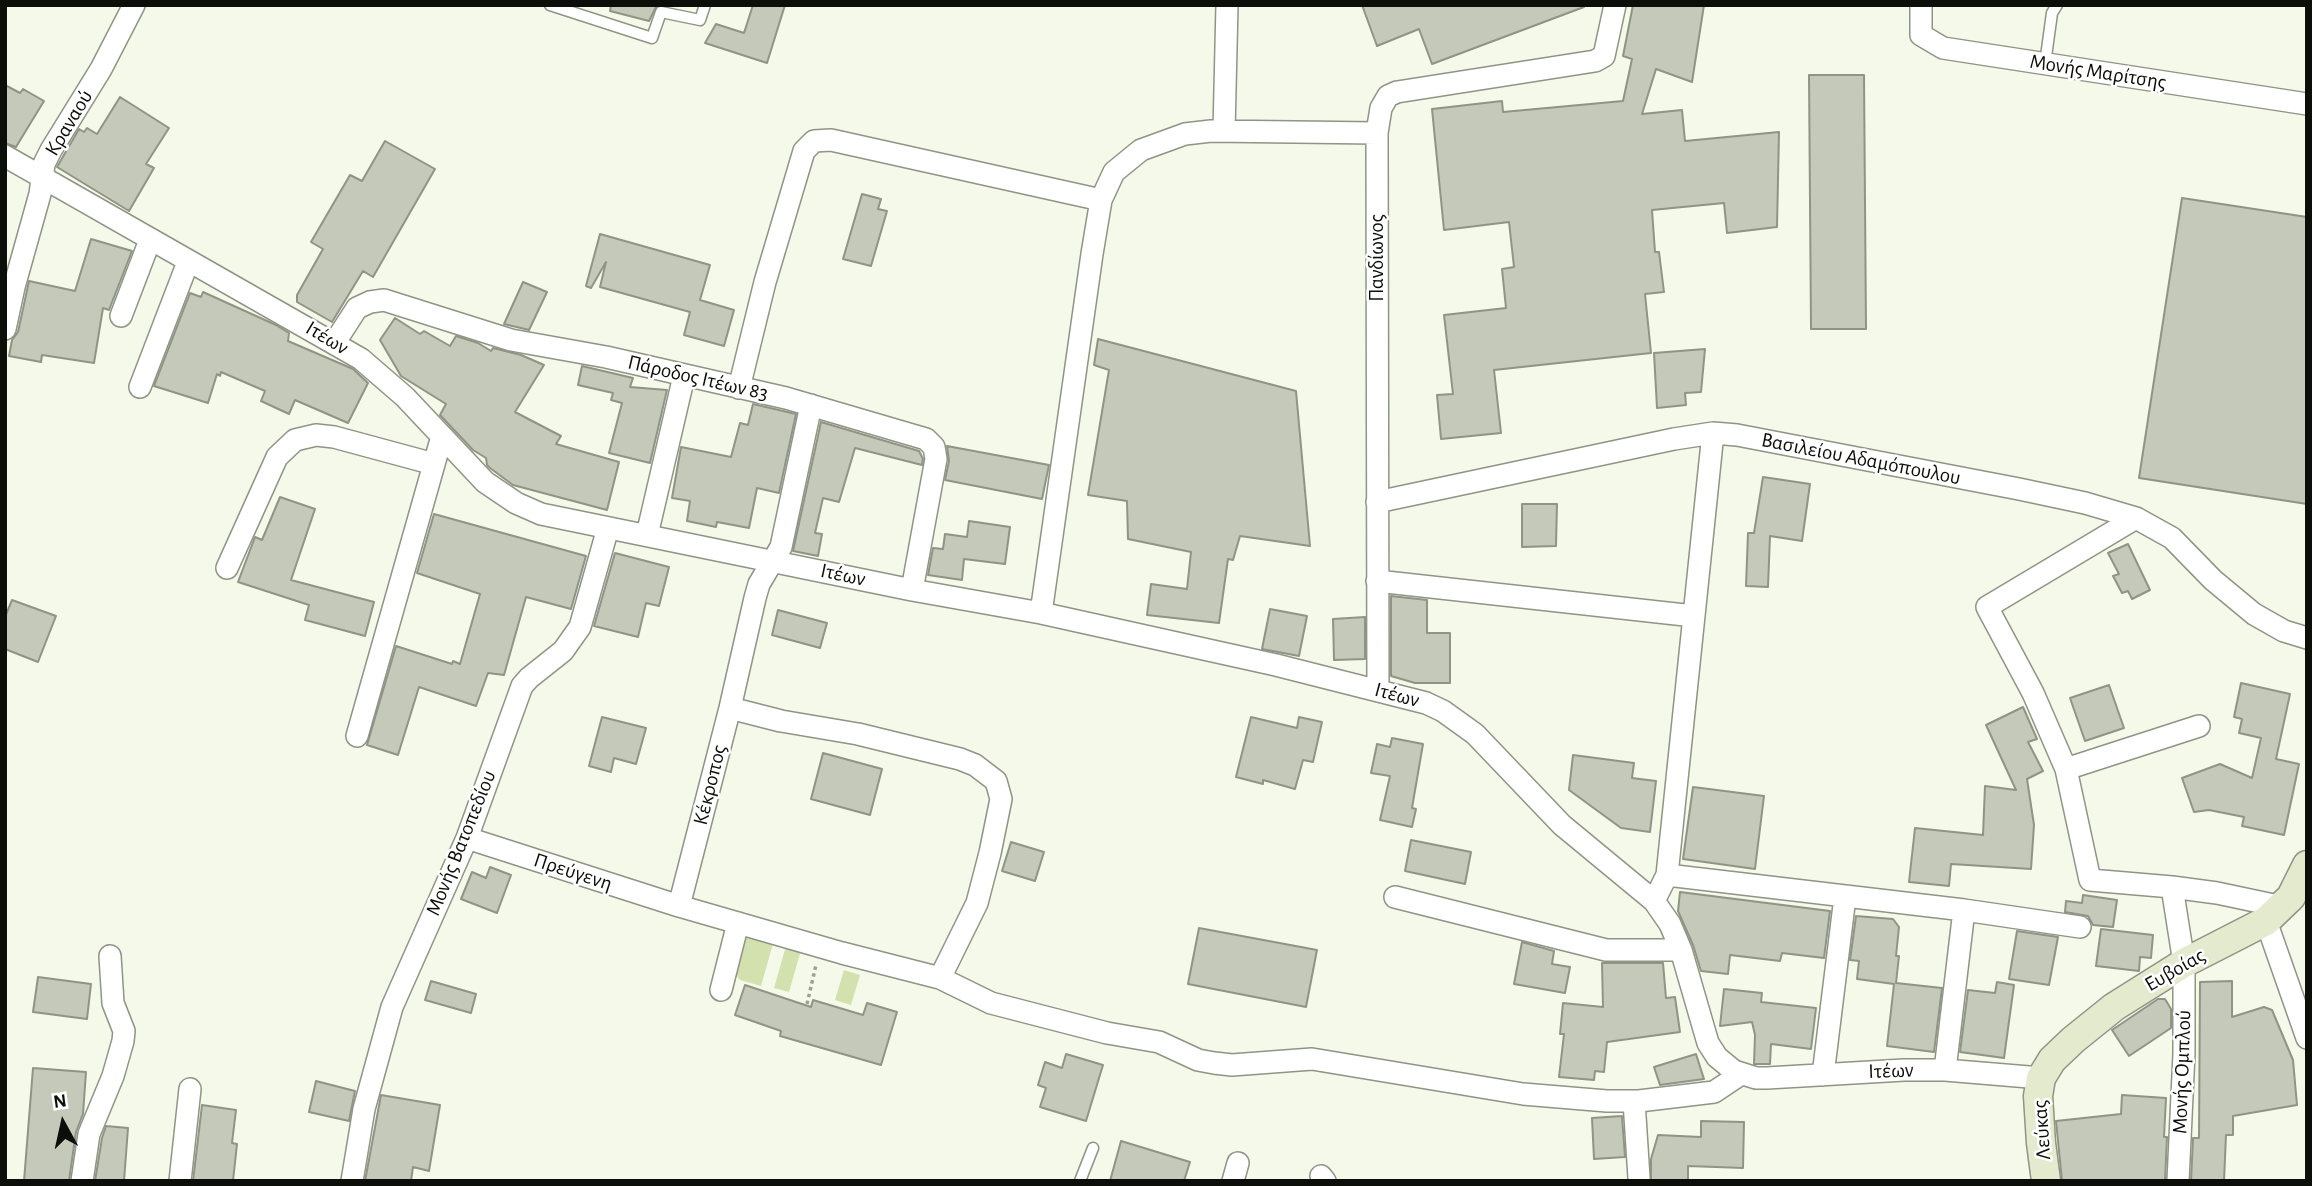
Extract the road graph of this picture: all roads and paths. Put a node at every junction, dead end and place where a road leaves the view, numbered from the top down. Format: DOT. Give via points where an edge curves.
graph roads {
  1 [pos="134,5"];
  2 [pos="550,5"];
  3 [pos="705,5"];
  4 [pos="1227,5"];
  5 [pos="1615,5"];
  6 [pos="1921,5"];
  7 [pos="2057,5"];
  8 [pos="2045,64"];
  9 [pos="2307,104"];
  10 [pos="1224,131"];
  11 [pos="1377,133"];
  12 [pos="5,156"];
  13 [pos="42,177"];
  14 [pos="1101,200"];
  15 [pos="150,240"];
  16 [pos="188,262"];
  17 [pos="9,285"];
  18 [pos="121,316"];
  19 [pos="5,329"];
  20 [pos="335,342"];
  21 [pos="684,376"];
  22 [pos="140,387"];
  23 [pos="739,388"];
  24 [pos="811,405"];
  25 [pos="1713,433"];
  26 [pos="442,436"];
  27 [pos="434,464"];
  28 [pos="1377,502"];
  29 [pos="2136,518"];
  30 [pos="608,528"];
  31 [pos="647,535"];
  32 [pos="773,560"];
  33 [pos="227,568"];
  34 [pos="1377,581"];
  35 [pos="912,590"];
  36 [pos="1041,614"];
  37 [pos="1694,617"];
  38 [pos="2307,638"];
  39 [pos="1378,690"];
  40 [pos="730,708"];
  41 [pos="2199,726"];
  42 [pos="356,736"];
  43 [pos="2066,769"];
  44 [pos="467,838"];
  45 [pos="1667,875"];
  46 [pos="2172,887"];
  47 [pos="2291,896"];
  48 [pos="1395,897"];
  49 [pos="1845,897"];
  50 [pos="1654,901"];
  51 [pos="679,906"];
  52 [pos="1964,910"];
  53 [pos="738,923"];
  54 [pos="2080,927"];
  55 [pos="821,947"];
  56 [pos="1681,950"];
  57 [pos="110,956"];
  58 [pos="2184,963"];
  59 [pos="940,978"];
  60 [pos="720,990"];
  61 [pos="807,1004"];
  62 [pos="2307,1038"];
  63 [pos="1945,1070"];
  64 [pos="1741,1074"];
  65 [pos="1823,1075"];
  66 [pos="2041,1079"];
  67 [pos="190,1089"];
  68 [pos="1634,1101"];
  69 [pos="1093,1148"];
  70 [pos="1639,1178"];
  71 [pos="82,1181"];
  72 [pos="180,1181"];
  73 [pos="352,1181"];
  74 [pos="1080,1181"];
  75 [pos="2046,1181"];
  76 [pos="2178,1181"];
  1 -- 13 [label="street, Κραναού" via="86,96 51,149"];
  2 -- 3 [label="lane" via="652,38 661,12 700,20"];
  4 -- 10 [label="street"];
  5 -- 11 [label="street, Πανδίωνος" via="1604,56 1595,61 1397,92 1384,102"];
  6 -- 8 [label="street, Μονής Μαρίτσης" via="1921,34 1943,48"];
  7 -- 8 [label="lane"];
  8 -- 9 [label="street, Μονής Μαρίτσης"];
  10 -- 11 [label="street"];
  10 -- 14 [label="street" via="1185,134 1141,150 1114,172"];
  11 -- 28 [label="street, Πανδίωνος"];
  12 -- 13 [label="street, Ιτέων"];
  13 -- 15 [label="street, Ιτέων"];
  13 -- 17 [label="street, Κραναού"];
  14 -- 23 [label="street" via="814,141 804,151"];
  14 -- 36 [label="street"];
  15 -- 16 [label="street, Ιτέων"];
  15 -- 18 [label="street"];
  16 -- 20 [label="street, Ιτέων"];
  16 -- 22 [label="street"];
  17 -- 19 [label="street, Κραναού"];
  20 -- 21 [label="street, Πάροδος Ιτέων 83" via="357,308 384,300 510,340"];
  20 -- 26 [label="street, Ιτέων" via="379,373"];
  21 -- 23 [label="street, Πάροδος Ιτέων 83"];
  21 -- 31 [label="street"];
  23 -- 24 [label="street, Πάροδος Ιτέων 83"];
  24 -- 32 [label="street, Κέκροπος" via="781,547"];
  24 -- 35 [label="street, Πάροδος Ιτέων 83" via="926,439 934,447 936,459"];
  25 -- 28 [label="street, Βασιλείου Αδαμόπουλου"];
  25 -- 29 [label="street, Βασιλείου Αδαμόπουλου" via="2019,489"];
  25 -- 37 [label="street"];
  26 -- 27 [label="street"];
  26 -- 30 [label="street, Ιτέων" via="485,482 516,503 541,514"];
  27 -- 33 [label="street" via="334,437 295,440 277,457"];
  27 -- 42 [label="street"];
  28 -- 34 [label="street, Πανδίωνος"];
  29 -- 38 [label="street, Βασιλείου Αδαμόπουλου" via="2172,538 2253,614"];
  29 -- 43 [label="street" via="1987,607 2033,693"];
  30 -- 31 [label="street, Ιτέων"];
  30 -- 44 [label="street, Μονής Βατοπεδίου" via="580,626 563,651 522,686"];
  31 -- 32 [label="street, Ιτέων"];
  32 -- 35 [label="street, Ιτέων"];
  32 -- 40 [label="street, Κέκροπος" via="759,584"];
  34 -- 37 [label="street"];
  34 -- 39 [label="street, Πανδίωνος"];
  35 -- 36 [label="street, Ιτέων"];
  36 -- 39 [label="street, Ιτέων"];
  37 -- 45 [label="street"];
  39 -- 50 [label="street, Ιτέων" via="1426,703 1452,716 1562,825"];
  40 -- 51 [label="street, Κέκροπος"];
  40 -- 59 [label="street" via="960,759 996,781 1001,799 976,903"];
  41 -- 43 [label="street"];
  43 -- 46 [label="street" via="2090,880"];
  44 -- 51 [label="street, Πρεύγενη"];
  44 -- 73 [label="street, Μονής Βατοπεδίου" via="391,1007 364,1109"];
  45 -- 49 [label="street"];
  45 -- 50 [label="street"];
  46 -- 47 [label="street"];
  46 -- 58 [label="street, Μονής Ομπλού"];
  47 -- 58 [label="main road, Ευβοίας"];
  47 -- 62 [label="street"];
  48 -- 56 [label="street" via="1606,950"];
  49 -- 52 [label="street"];
  49 -- 65 [label="street"];
  50 -- 56 [label="street, Ιτέων"];
  51 -- 53 [label="street"];
  52 -- 54 [label="street"];
  52 -- 63 [label="street"];
  53 -- 55 [label="street"];
  53 -- 60 [label="street"];
  55 -- 59 [label="street"];
  55 -- 61 [label="path"];
  56 -- 64 [label="street, Ιτέων" via="1709,1043 1727,1067"];
  57 -- 71 [label="street" via="113,1003 124,1031 123,1041 89,1134"];
  58 -- 66 [label="main road, Ευβοίας" via="2087,1027 2060,1051"];
  58 -- 76 [label="street, Μονής Ομπλού"];
  59 -- 68 [label="street" via="992,1003 1159,1042 1214,1063 1312,1059 1523,1094"];
  63 -- 65 [label="street, Ιτέων"];
  63 -- 66 [label="street, Ιτέων"];
  64 -- 65 [label="street, Ιτέων" via="1768,1079"];
  64 -- 68 [label="street" via="1714,1092"];
  66 -- 75 [label="main road, Λεύκας" via="2038,1114"];
  67 -- 72 [label="street"];
  68 -- 70 [label="street"];
  69 -- 74 [label="lane"];
}
